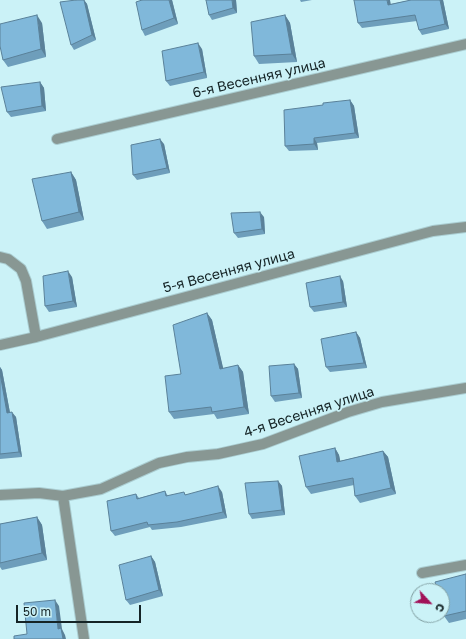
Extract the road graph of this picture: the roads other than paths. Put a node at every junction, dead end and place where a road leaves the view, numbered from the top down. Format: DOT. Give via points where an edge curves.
graph roads {
  1 [pos="466,44"];
  2 [pos="58,139"];
  3 [pos="466,227"];
  4 [pos="0,257"];
  5 [pos="36,338"];
  6 [pos="0,345"];
  7 [pos="466,388"];
  8 [pos="0,495"];
  9 [pos="63,496"];
  10 [pos="466,565"];
  11 [pos="422,573"];
  12 [pos="84,639"];
  1 -- 2 [label="street, 6-я Весенняя улица"];
  3 -- 5 [label="street, 5-я Весенняя улица" via="434,231"];
  4 -- 5 [label="street" via="8,259 21,269 26,281"];
  5 -- 6 [label="street, 5-я Весенняя улица"];
  7 -- 9 [label="street, 4-я Весенняя улица" via="382,402 263,444 159,463 101,489"];
  8 -- 9 [label="street, 4-я Весенняя улица" via="39,493"];
  9 -- 12 [label="street"];
  10 -- 11 [label="street"];
}
